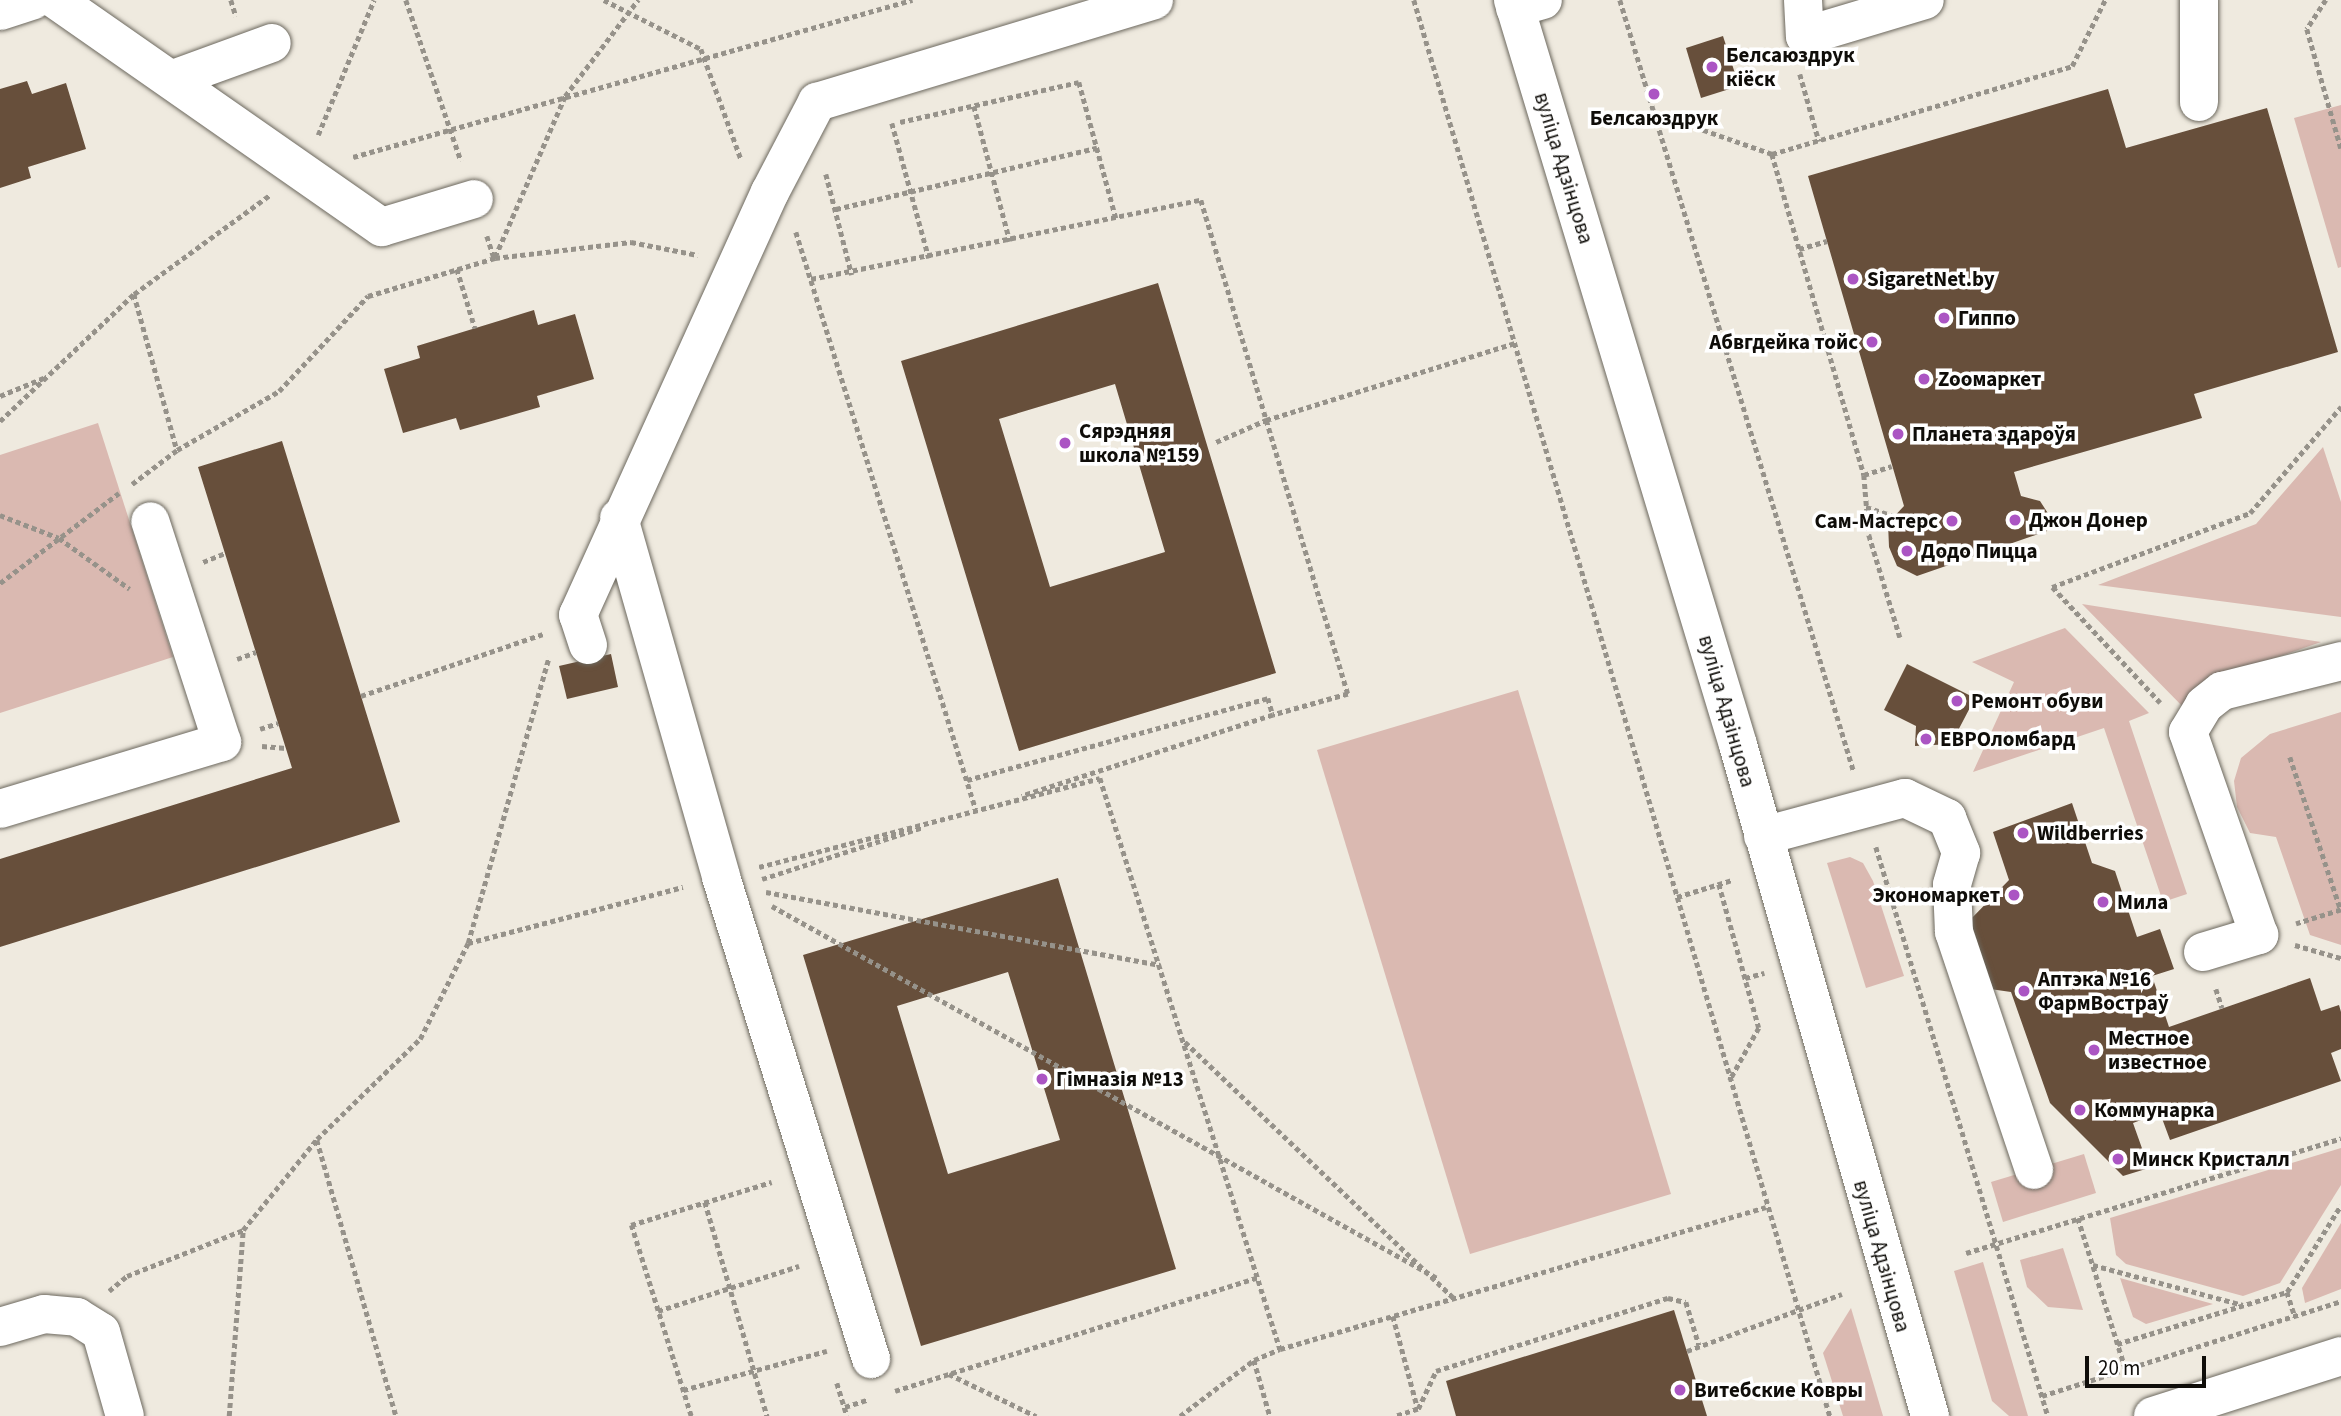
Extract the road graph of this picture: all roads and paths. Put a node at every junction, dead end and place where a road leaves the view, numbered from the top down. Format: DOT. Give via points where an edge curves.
graph roads {
  1 [pos="33,0"];
  2 [pos="56,0"];
  3 [pos="374,0"];
  4 [pos="405,0"];
  5 [pos="604,0"];
  6 [pos="639,0"];
  7 [pos="912,0"];
  8 [pos="1154,0"];
  9 [pos="1414,0"];
  10 [pos="1620,0"];
  11 [pos="1802,0"];
  12 [pos="1924,0"];
  13 [pos="2105,0"];
  14 [pos="2199,0"];
  15 [pos="2326,0"];
  16 [pos="1524,3"];
  17 [pos="0,11"];
  18 [pos="629,13"];
  19 [pos="272,43"];
  20 [pos="706,56"];
  21 [pos="1798,66"];
  22 [pos="173,79"];
  23 [pos="565,96"];
  24 [pos="2199,102"];
  25 [pos="974,106"];
  26 [pos="1654,113"];
  27 [pos="892,123"];
  28 [pos="880,126"];
  29 [pos="450,128"];
  30 [pos="1819,141"];
  31 [pos="1097,148"];
  32 [pos="2341,148"];
  33 [pos="1772,154"];
  34 [pos="823,161"];
  35 [pos="304,171"];
  36 [pos="992,173"];
  37 [pos="912,191"];
  38 [pos="770,192"];
  39 [pos="474,199"];
  40 [pos="836,209"];
  41 [pos="1116,218"];
  42 [pos="1010,241"];
  43 [pos="1827,241"];
  44 [pos="1799,250"];
  45 [pos="495,258"];
  46 [pos="929,258"];
  47 [pos="738,262"];
  48 [pos="457,270"];
  49 [pos="852,275"];
  50 [pos="811,279"];
  51 [pos="134,294"];
  52 [pos="475,328"];
  53 [pos="1515,343"];
  54 [pos="50,376"];
  55 [pos="0,396"];
  56 [pos="2341,407"];
  57 [pos="1266,420"];
  58 [pos="0,421"];
  59 [pos="1216,442"];
  60 [pos="177,450"];
  61 [pos="1892,466"];
  62 [pos="1864,475"];
  63 [pos="1866,507"];
  64 [pos="0,515"];
  65 [pos="1894,516"];
  66 [pos="619,518"];
  67 [pos="150,521"];
  68 [pos="59,538"];
  69 [pos="0,583"];
  70 [pos="185,628"];
  71 [pos="1900,637"];
  72 [pos="566,639"];
  73 [pos="2341,661"];
  74 [pos="360,696"];
  75 [pos="1273,715"];
  76 [pos="2188,732"];
  77 [pos="2290,757"];
  78 [pos="966,780"];
  79 [pos="1864,806"];
  80 [pos="0,808"];
  81 [pos="976,810"];
  82 [pos="1763,835"];
  83 [pos="1732,880"];
  84 [pos="741,883"];
  85 [pos="1719,884"];
  86 [pos="1677,897"];
  87 [pos="762,900"];
  88 [pos="2259,935"];
  89 [pos="468,943"];
  90 [pos="2203,952"];
  91 [pos="1160,965"];
  92 [pos="1183,1040"];
  93 [pos="1730,1080"];
  94 [pos="2341,1138"];
  95 [pos="317,1139"];
  96 [pos="2034,1170"];
  97 [pos="776,1192"];
  98 [pos="705,1202"];
  99 [pos="2341,1205"];
  100 [pos="1766,1207"];
  101 [pos="2078,1218"];
  102 [pos="243,1230"];
  103 [pos="1996,1243"];
  104 [pos="1966,1253"];
  105 [pos="795,1254"];
  106 [pos="2092,1265"];
  107 [pos="799,1266"];
  108 [pos="1259,1277"];
  109 [pos="803,1278"];
  110 [pos="1437,1278"];
  111 [pos="730,1288"];
  112 [pos="2287,1292"];
  113 [pos="1842,1294"];
  114 [pos="1454,1297"];
  115 [pos="2341,1301"];
  116 [pos="2244,1306"];
  117 [pos="1797,1309"];
  118 [pos="658,1311"];
  119 [pos="1393,1316"];
  120 [pos="77,1317"];
  121 [pos="2295,1317"];
  122 [pos="0,1327"];
  123 [pos="823,1339"];
  124 [pos="1699,1345"];
  125 [pos="2117,1345"];
  126 [pos="1280,1349"];
  127 [pos="827,1351"];
  128 [pos="1687,1351"];
  129 [pos="2341,1356"];
  130 [pos="871,1359"];
  131 [pos="1254,1360"];
  132 [pos="830,1362"];
  133 [pos="2126,1370"];
  134 [pos="754,1371"];
  135 [pos="834,1373"];
  136 [pos="949,1374"];
  137 [pos="683,1390"];
  138 [pos="884,1395"];
  139 [pos="2042,1396"];
  140 [pos="871,1399"];
  141 [pos="845,1407"];
  142 [pos="1418,1409"];
  143 [pos="2164,1414"];
  144 [pos="125,1416"];
  145 [pos="229,1416"];
  146 [pos="396,1416"];
  147 [pos="691,1416"];
  148 [pos="767,1416"];
  149 [pos="847,1416"];
  150 [pos="1036,1416"];
  151 [pos="1180,1416"];
  152 [pos="1270,1416"];
  153 [pos="1397,1416"];
  154 [pos="1830,1416"];
  155 [pos="1930,1416"];
  156 [pos="2048,1416"];
  1 -- 17 [label="main road"];
  2 -- 22 [label="main road"];
  3 -- 35 [label="path"];
  4 -- 29 [label="path"];
  5 -- 18 [label="path"];
  6 -- 18 [label="path"];
  7 -- 20 [label="path"];
  8 -- 38 [label="main road" via="817,102"];
  9 -- 53 [label="path"];
  10 -- 26 [label="path"];
  11 -- 12 [label="main road" via="1805,36"];
  13 -- 30 [label="path" via="2072,66"];
  14 -- 24 [label="main road"];
  15 -- 32 [label="path" via="2307,29"];
  16 -- 82 [label="main road, вуліца Адзінцова"];
  18 -- 20 [label="path"];
  18 -- 23 [label="path"];
  19 -- 22 [label="main road"];
  20 -- 23 [label="path"];
  20 -- 38 [label="path" via="748,182"];
  21 -- 30 [label="path"];
  22 -- 35 [label="main road"];
  23 -- 29 [label="path"];
  23 -- 45 [label="path"];
  25 -- 27 [label="path"];
  25 -- 31 [label="path" via="1079,82"];
  25 -- 36 [label="path"];
  26 -- 33 [label="path"];
  26 -- 79 [label="path"];
  27 -- 28 [label="path"];
  27 -- 37 [label="path"];
  29 -- 35 [label="path"];
  29 -- 39 [label="path"];
  30 -- 33 [label="path"];
  31 -- 36 [label="path"];
  31 -- 41 [label="path"];
  33 -- 44 [label="path"];
  34 -- 40 [label="path"];
  35 -- 39 [label="main road" via="382,228"];
  35 -- 51 [label="path"];
  36 -- 37 [label="path"];
  36 -- 42 [label="path"];
  37 -- 40 [label="path"];
  37 -- 46 [label="path"];
  38 -- 47 [label="main road"];
  38 -- 50 [label="path" via="786,199"];
  39 -- 45 [label="path"];
  40 -- 49 [label="path"];
  41 -- 42 [label="path"];
  41 -- 57 [label="path" via="1201,200"];
  42 -- 46 [label="path"];
  43 -- 44 [label="path"];
  44 -- 62 [label="path"];
  45 -- 47 [label="path" via="631,242"];
  45 -- 48 [label="path"];
  46 -- 49 [label="path"];
  47 -- 66 [label="main road"];
  48 -- 52 [label="path"];
  48 -- 60 [label="path" via="368,296 279,391"];
  49 -- 50 [label="path"];
  50 -- 78 [label="path"];
  51 -- 54 [label="path"];
  51 -- 60 [label="path"];
  53 -- 57 [label="path"];
  53 -- 86 [label="path"];
  54 -- 55 [label="path"];
  54 -- 58 [label="path"];
  56 -- 76 [label="path" via="2250,513 2052,587"];
  57 -- 59 [label="path"];
  57 -- 75 [label="path" via="1348,694"];
  60 -- 68 [label="path"];
  61 -- 62 [label="path"];
  62 -- 63 [label="path"];
  63 -- 65 [label="path"];
  63 -- 71 [label="path" via="1869,535"];
  64 -- 68 [label="path"];
  66 -- 72 [label="main road"];
  66 -- 84 [label="main road"];
  67 -- 70 [label="main road"];
  68 -- 69 [label="path"];
  68 -- 70 [label="path"];
  70 -- 80 [label="main road" via="222,742"];
  72 -- 74 [label="path"];
  72 -- 89 [label="path"];
  73 -- 76 [label="main road" via="2222,691 2204,705"];
  75 -- 78 [label="path" via="1268,698"];
  75 -- 84 [label="path"];
  76 -- 88 [label="main road"];
  77 -- 88 [label="path" via="2341,910"];
  78 -- 81 [label="path"];
  79 -- 82 [label="main road"];
  79 -- 96 [label="main road" via="1905,798 1931,806 1957,833 1954,932"];
  79 -- 103 [label="path"];
  81 -- 84 [label="path"];
  81 -- 91 [label="path" via="1100,778"];
  82 -- 155 [label="main road, вуліца Адзінцова"];
  83 -- 85 [label="path"];
  84 -- 89 [label="path"];
  84 -- 91 [label="path"];
  84 -- 130 [label="main road"];
  85 -- 86 [label="path"];
  85 -- 93 [label="path" via="1759,1028"];
  86 -- 93 [label="path"];
  87 -- 110 [label="path"];
  88 -- 90 [label="main road"];
  89 -- 95 [label="path" via="420,1038"];
  91 -- 92 [label="path"];
  92 -- 108 [label="path"];
  92 -- 110 [label="path"];
  93 -- 100 [label="path"];
  94 -- 101 [label="path"];
  95 -- 102 [label="path"];
  95 -- 146 [label="path"];
  97 -- 98 [label="path" via="772,1180"];
  98 -- 111 [label="path"];
  98 -- 118 [label="path" via="631,1225"];
  99 -- 112 [label="path"];
  100 -- 114 [label="path"];
  100 -- 117 [label="path"];
  101 -- 103 [label="path"];
  101 -- 106 [label="path"];
  102 -- 120 [label="path" via="127,1276"];
  102 -- 145 [label="path"];
  103 -- 104 [label="path"];
  103 -- 139 [label="path"];
  105 -- 107 [label="path"];
  106 -- 116 [label="path"];
  106 -- 125 [label="path"];
  107 -- 109 [label="path"];
  107 -- 111 [label="path"];
  108 -- 126 [label="path"];
  108 -- 136 [label="path"];
  110 -- 114 [label="path"];
  111 -- 118 [label="path"];
  111 -- 134 [label="path"];
  112 -- 116 [label="path"];
  112 -- 121 [label="path"];
  113 -- 117 [label="path"];
  114 -- 119 [label="path"];
  115 -- 121 [label="path"];
  116 -- 125 [label="path"];
  117 -- 124 [label="path"];
  117 -- 154 [label="path"];
  118 -- 137 [label="path"];
  119 -- 126 [label="path"];
  119 -- 142 [label="path"];
  120 -- 122 [label="main road" via="44,1314"];
  120 -- 144 [label="main road" via="101,1332"];
  121 -- 133 [label="path"];
  123 -- 127 [label="path"];
  124 -- 128 [label="path"];
  124 -- 142 [label="path" via="1686,1302 1668,1298 1436,1371"];
  125 -- 133 [label="path"];
  126 -- 131 [label="path"];
  127 -- 132 [label="path"];
  127 -- 134 [label="path"];
  129 -- 143 [label="main road"];
  131 -- 151 [label="path"];
  131 -- 152 [label="path"];
  133 -- 139 [label="path"];
  134 -- 137 [label="path"];
  134 -- 148 [label="path"];
  135 -- 141 [label="path"];
  136 -- 138 [label="path"];
  136 -- 150 [label="path"];
  137 -- 147 [label="path"];
  139 -- 156 [label="path"];
  140 -- 141 [label="path"];
  141 -- 149 [label="path"];
  142 -- 153 [label="path"];
}
